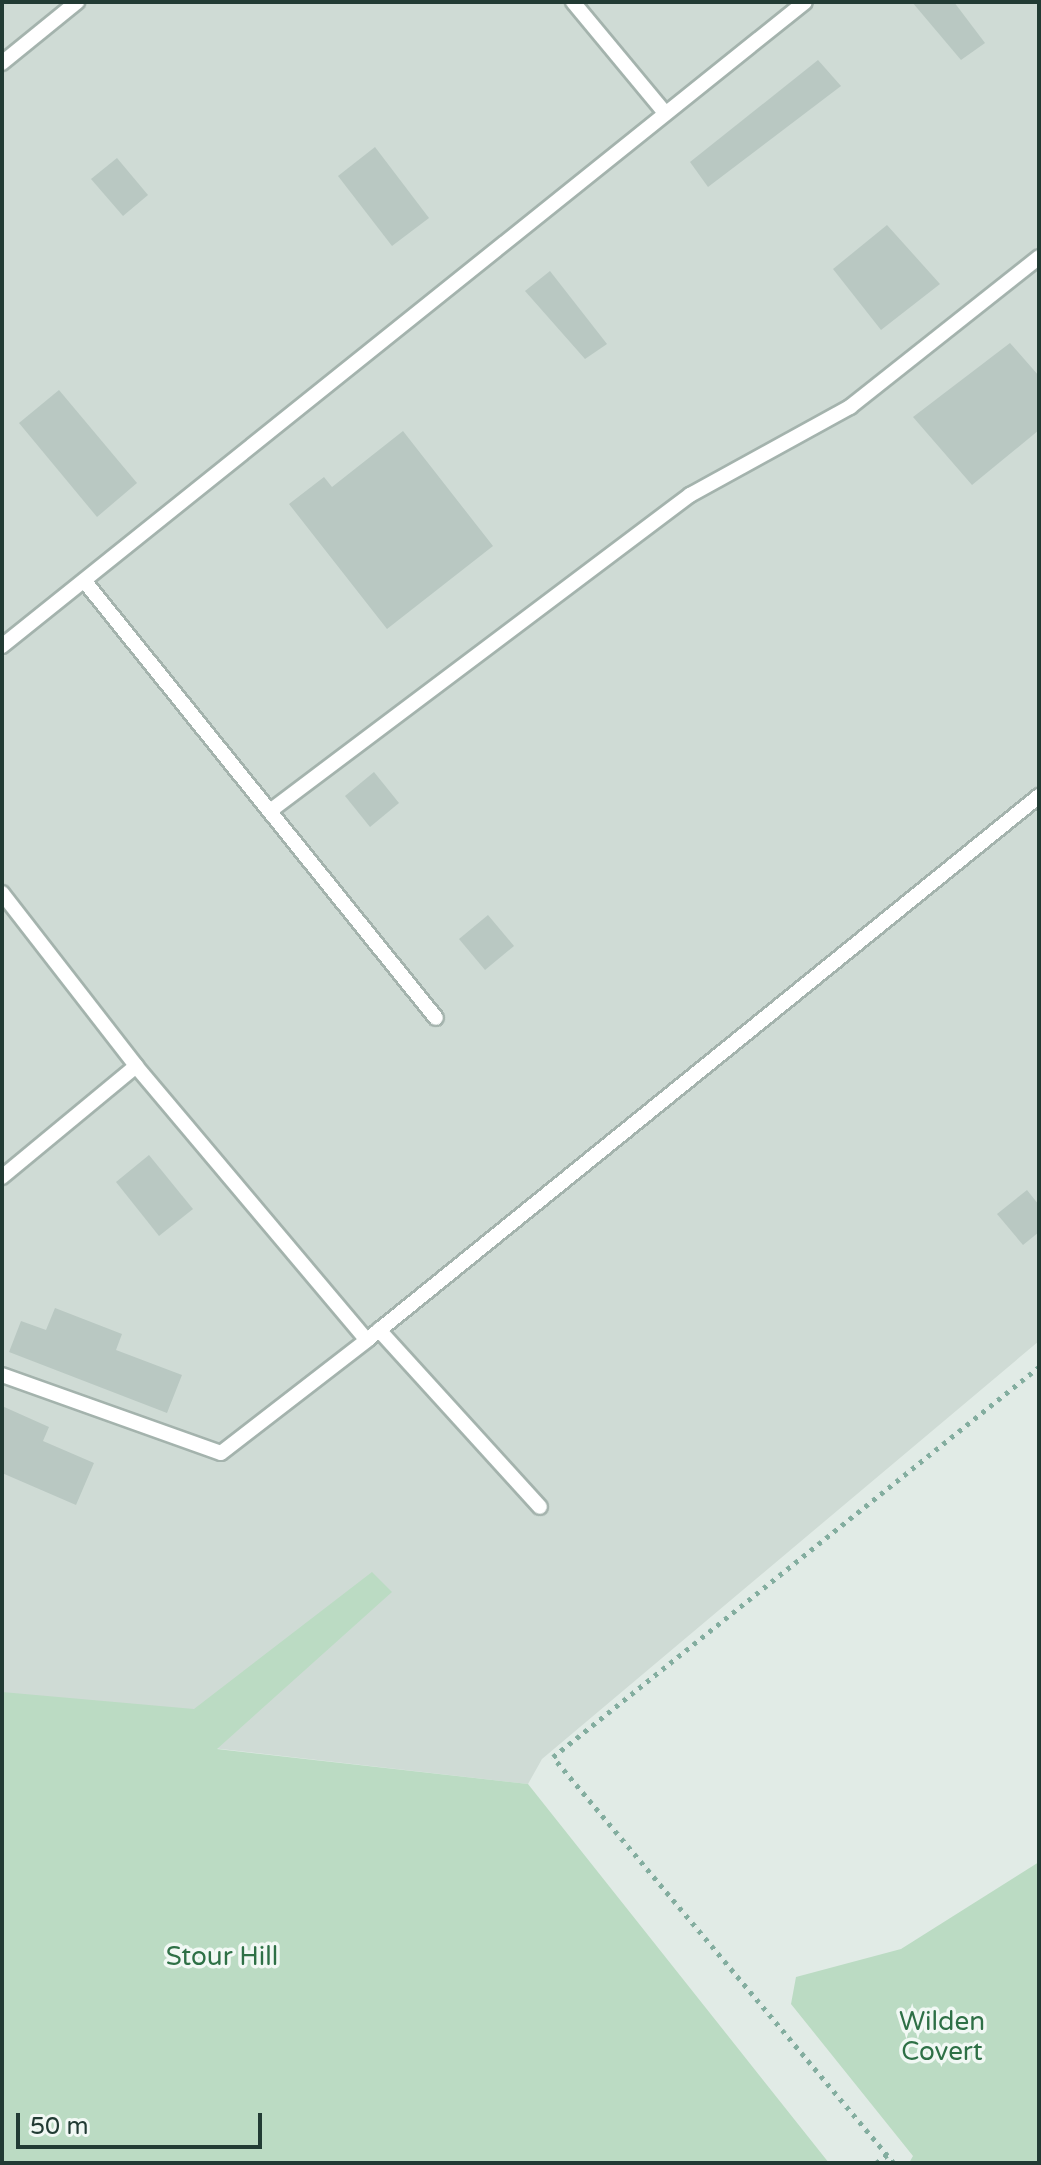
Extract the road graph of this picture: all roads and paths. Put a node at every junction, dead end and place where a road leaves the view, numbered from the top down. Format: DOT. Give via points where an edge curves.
graph roads {
  1 [pos="77,2"];
  2 [pos="573,2"];
  3 [pos="805,2"];
  4 [pos="2,63"];
  5 [pos="665,113"];
  6 [pos="1039,257"];
  7 [pos="86,583"];
  8 [pos="2,646"];
  9 [pos="1039,796"];
  10 [pos="270,811"];
  11 [pos="2,893"];
  12 [pos="436,1018"];
  13 [pos="136,1066"];
  14 [pos="2,1177"];
  15 [pos="373,1335"];
  16 [pos="1039,1367"];
  17 [pos="2,1375"];
  18 [pos="540,1507"];
  19 [pos="887,2155"];
  20 [pos="876,2163"];
  21 [pos="894,2163"];
  1 -- 4 [label="lane"];
  2 -- 5 [label="lane"];
  3 -- 5 [label="lane"];
  5 -- 7 [label="lane"];
  6 -- 10 [label="lane" via="850,407 690,495"];
  7 -- 8 [label="lane"];
  7 -- 10 [label="lane"];
  9 -- 15 [label="lane"];
  10 -- 12 [label="lane"];
  11 -- 13 [label="lane"];
  13 -- 14 [label="lane"];
  13 -- 15 [label="lane"];
  15 -- 17 [label="lane" via="221,1453"];
  15 -- 18 [label="lane"];
  16 -- 19 [label="path" via="553,1757"];
  19 -- 20 [label="path"];
  19 -- 21 [label="path"];
}
